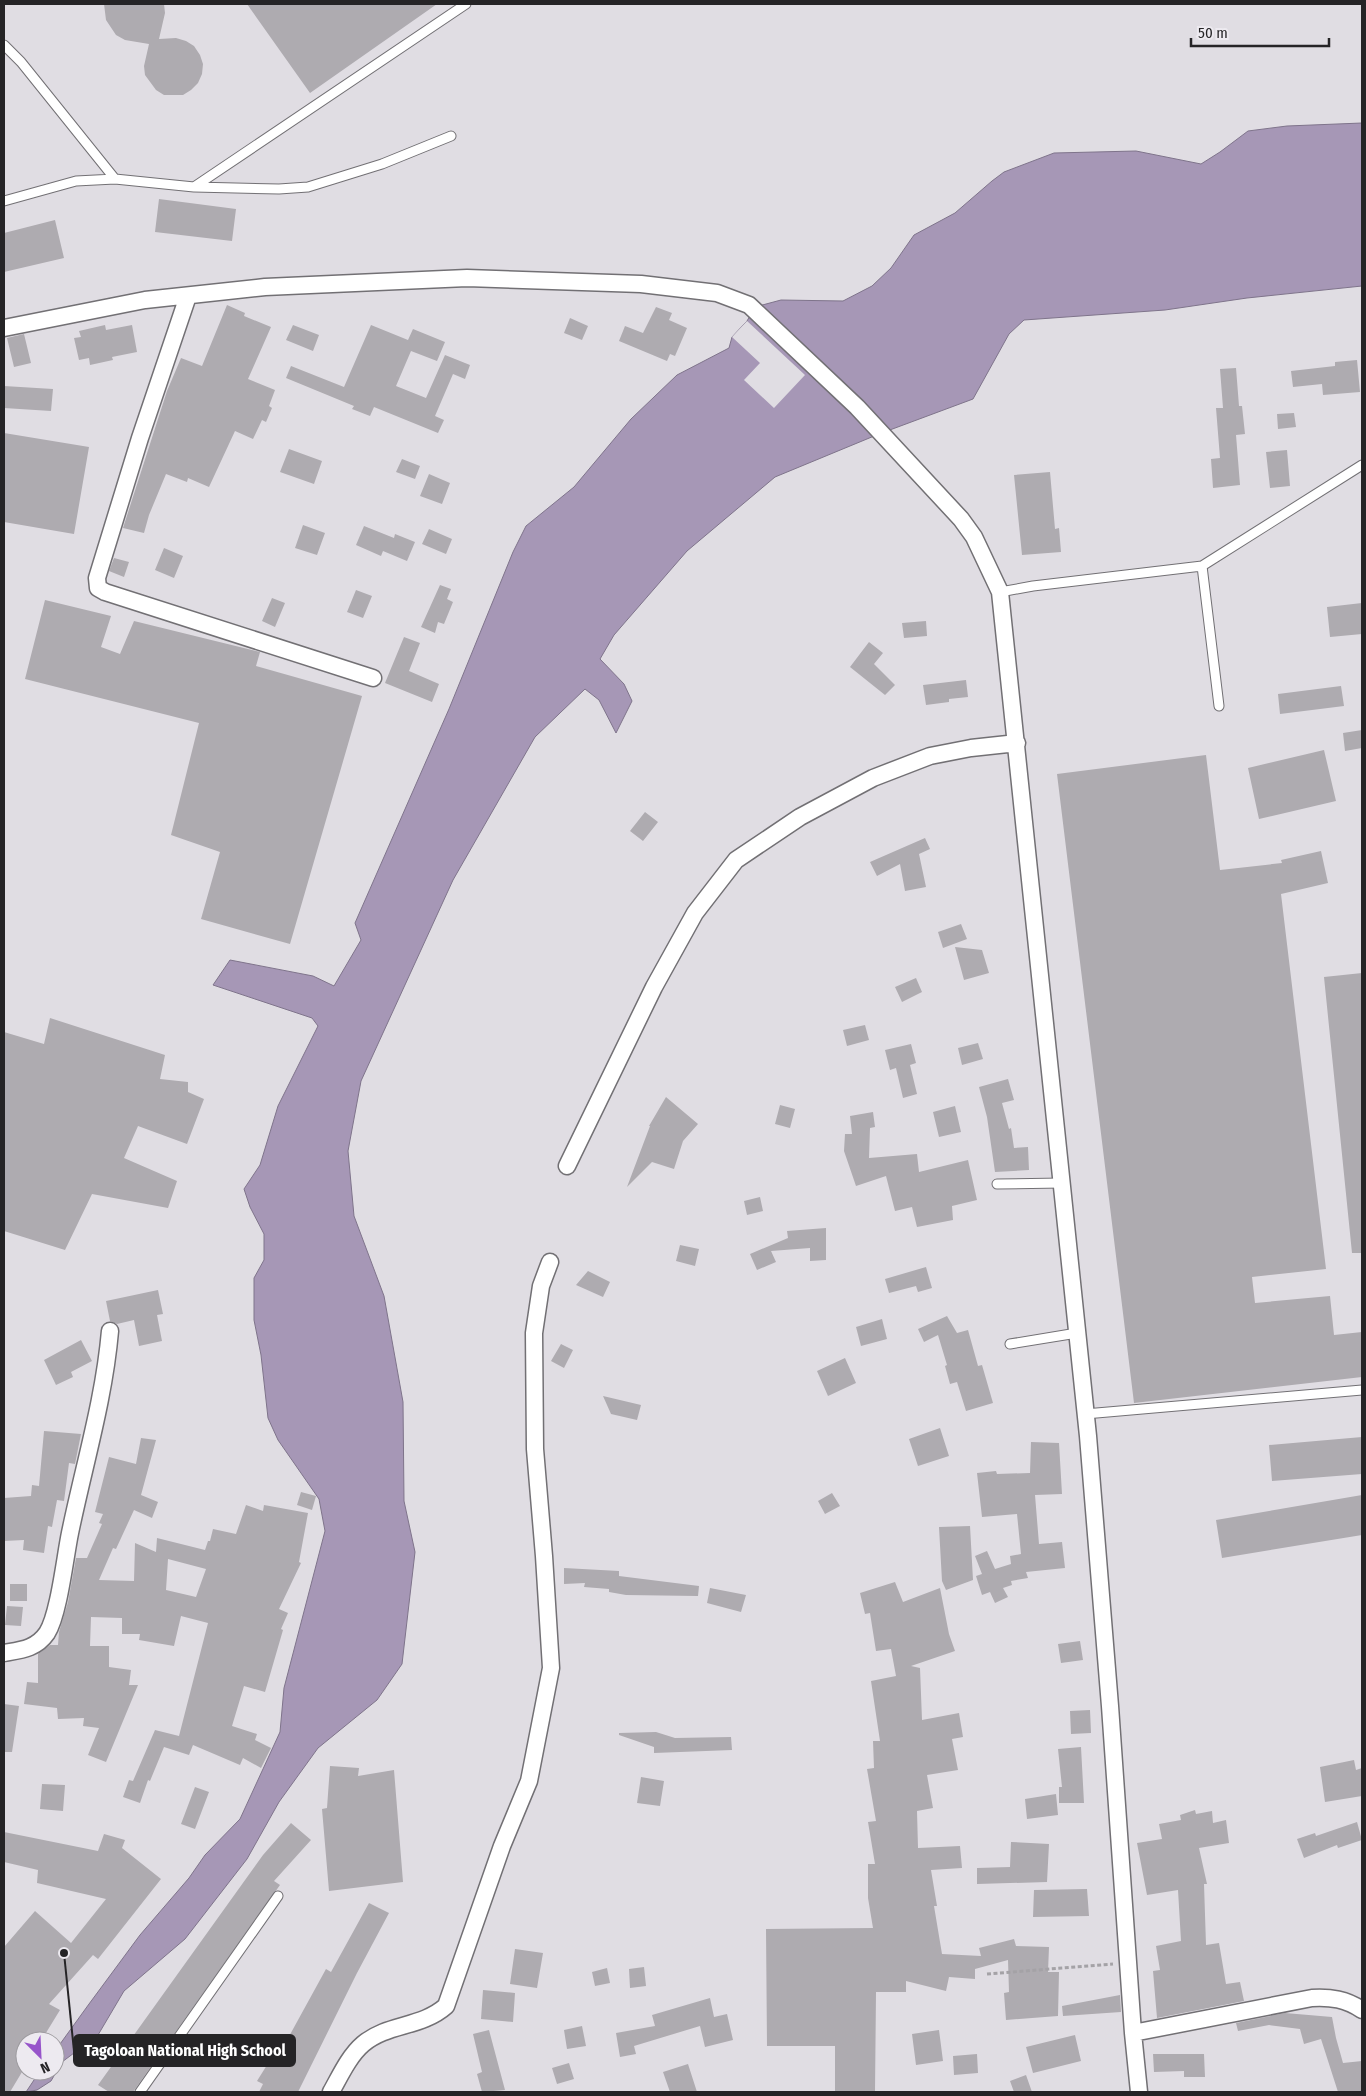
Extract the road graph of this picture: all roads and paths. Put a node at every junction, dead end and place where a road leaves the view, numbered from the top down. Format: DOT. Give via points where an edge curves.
graph roads {
  1 [pos="466,4"];
  2 [pos="4,45"];
  3 [pos="451,136"];
  4 [pos="115,179"];
  5 [pos="194,187"];
  6 [pos="4,201"];
  7 [pos="188,296"];
  8 [pos="4,328"];
  9 [pos="1362,465"];
  10 [pos="1202,566"];
  11 [pos="1000,592"];
  12 [pos="373,678"];
  13 [pos="1219,706"];
  14 [pos="1017,743"];
  15 [pos="567,1166"];
  16 [pos="1062,1183"];
  17 [pos="996,1184"];
  18 [pos="550,1262"];
  19 [pos="110,1331"];
  20 [pos="1077,1333"];
  21 [pos="1010,1344"];
  22 [pos="1362,1390"];
  23 [pos="1085,1414"];
  24 [pos="4,1653"];
  25 [pos="278,1896"];
  26 [pos="1128,1963"];
  27 [pos="987,1974"];
  28 [pos="1362,2010"];
  29 [pos="1133,2033"];
  30 [pos="140,2092"];
  31 [pos="331,2092"];
  32 [pos="1139,2092"];
  1 -- 5 [label="lane"];
  2 -- 4 [label="lane"];
  3 -- 5 [label="lane" via="382,164 308,187"];
  4 -- 5 [label="lane"];
  4 -- 6 [label="lane" via="76,182"];
  7 -- 8 [label="street" via="145,300"];
  7 -- 11 [label="street" via="265,287 467,278 659,286 717,292 749,305 857,407 961,519 974,537"];
  7 -- 12 [label="street" via="140,438 97,578 98,588"];
  9 -- 10 [label="lane"];
  10 -- 11 [label="lane"];
  10 -- 13 [label="lane"];
  11 -- 14 [label="street"];
  14 -- 15 [label="street" via="930,756 873,778 800,817 736,860 695,913 654,987"];
  14 -- 16 [label="street"];
  16 -- 17 [label="lane"];
  16 -- 20 [label="street"];
  18 -- 31 [label="street" via="541,1286 534,1332 535,1448 551,1668 529,1781 502,1846 446,2006 423,2022 389,2030 363,2044"];
  19 -- 24 [label="street" via="102,1394 54,1617 48,1631 35,1645 26,1650"];
  20 -- 21 [label="lane"];
  20 -- 23 [label="street"];
  22 -- 23 [label="lane"];
  23 -- 26 [label="street" via="1110,1696"];
  25 -- 30 [label="lane"];
  26 -- 27 [label="path"];
  26 -- 29 [label="street"];
  28 -- 29 [label="street" via="1330,1997 1312,1998"];
  29 -- 32 [label="street"];
}
